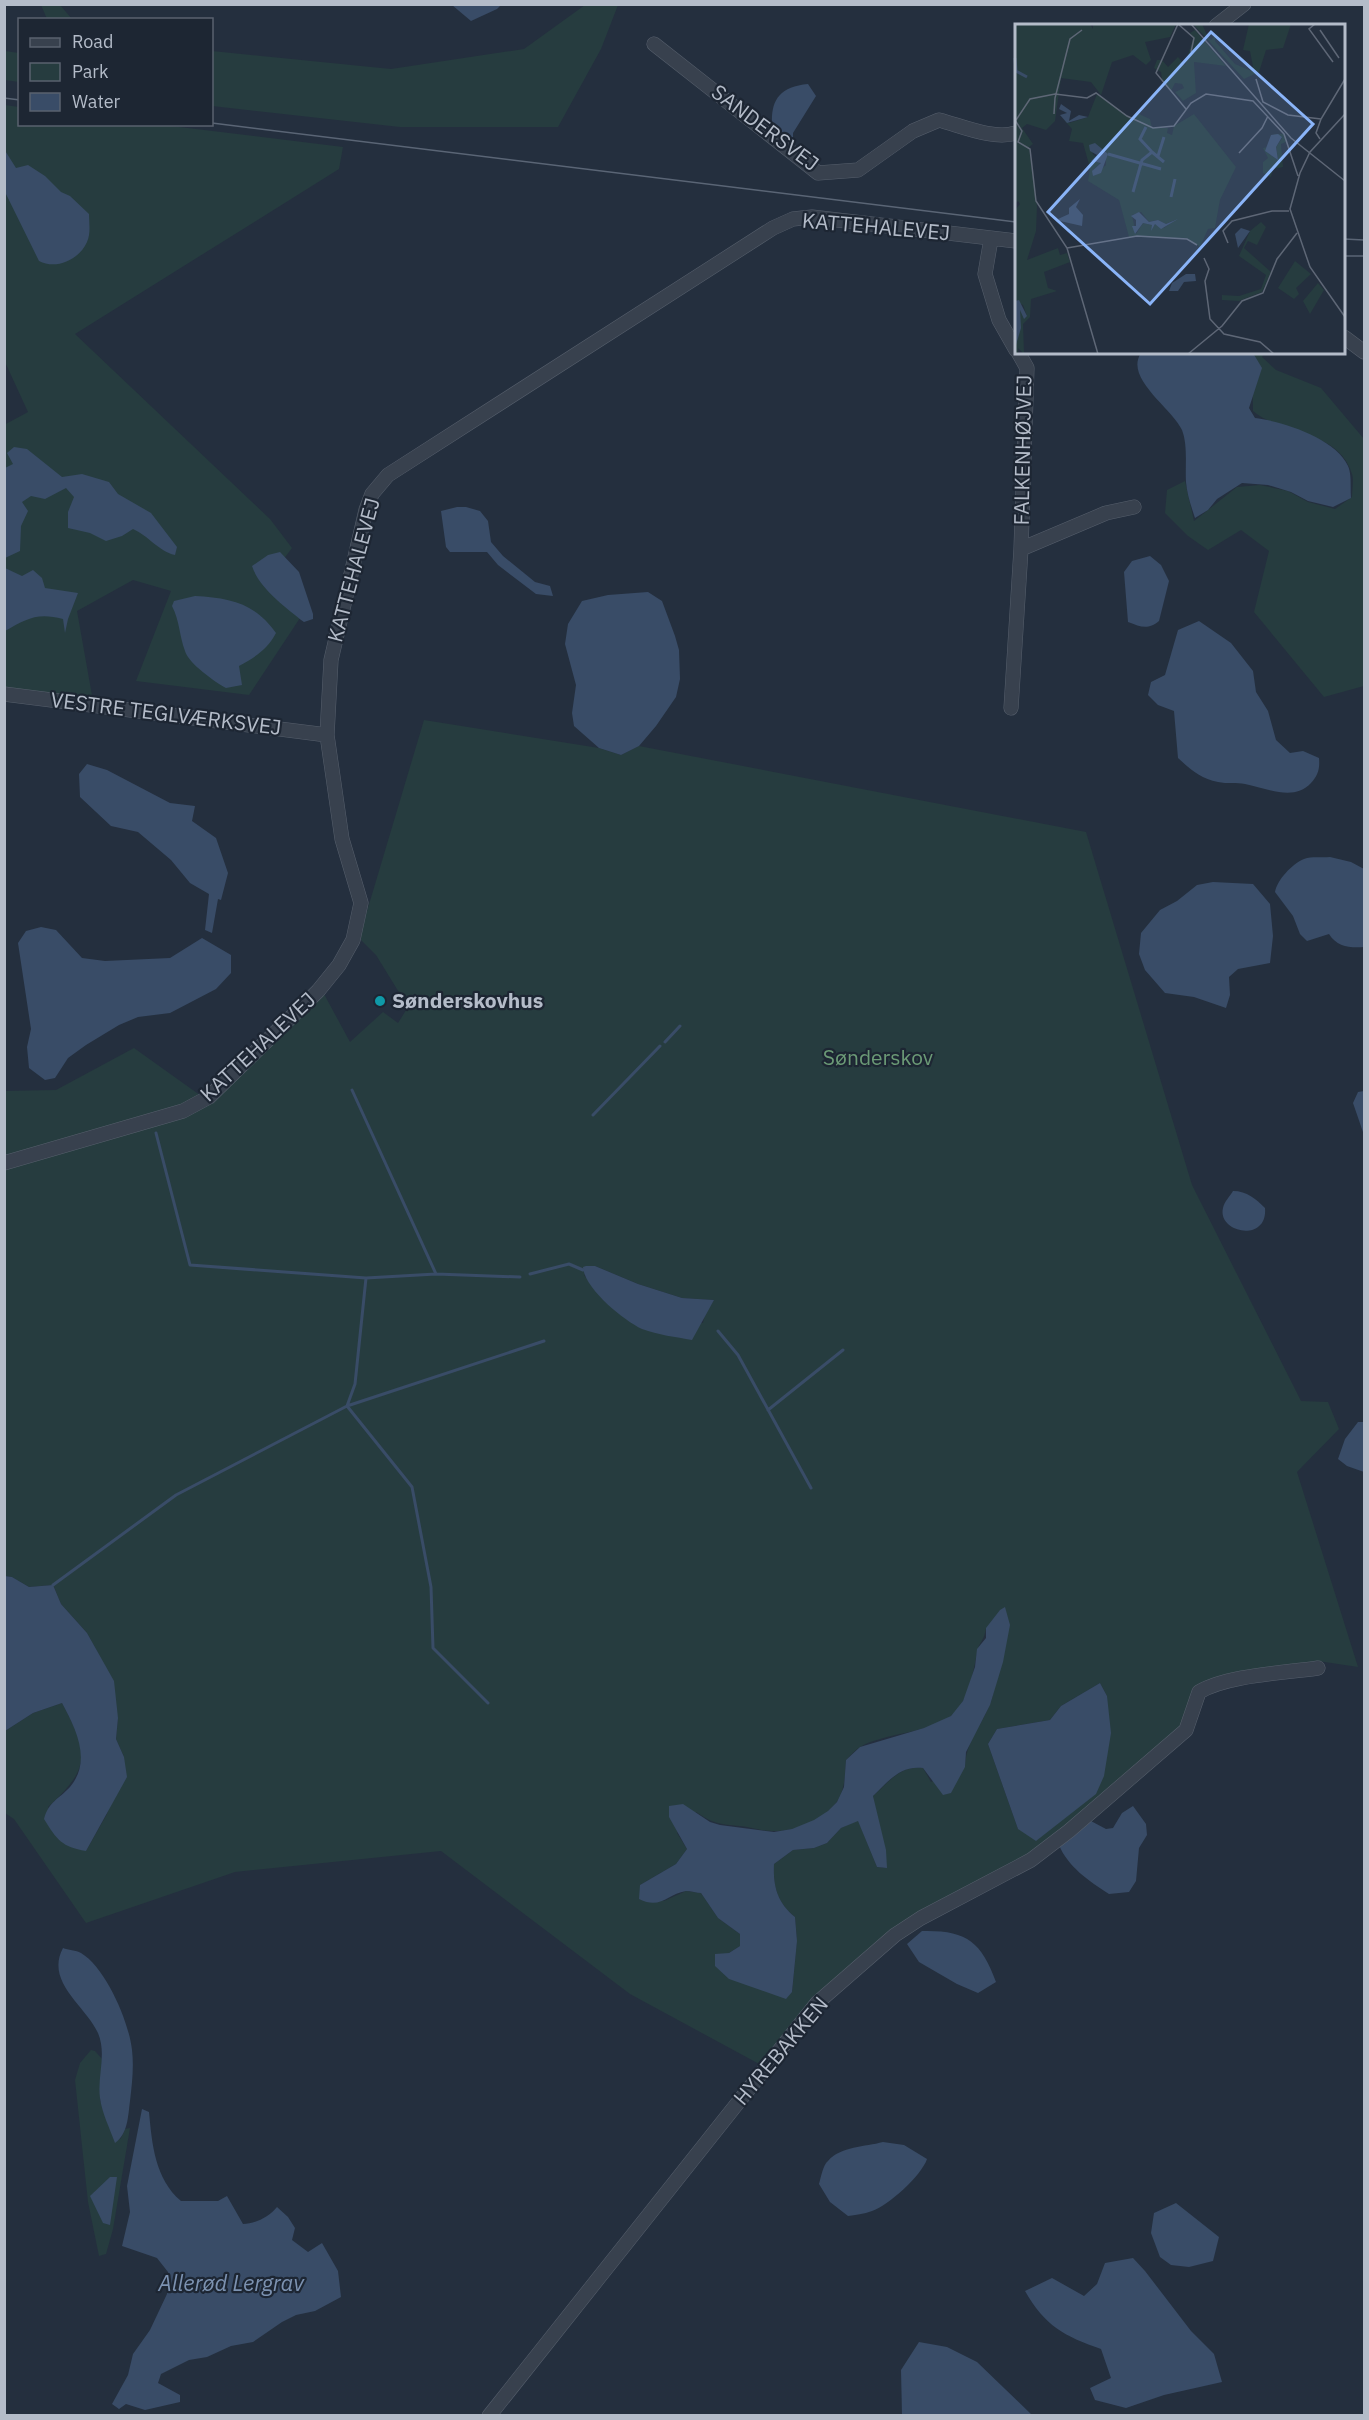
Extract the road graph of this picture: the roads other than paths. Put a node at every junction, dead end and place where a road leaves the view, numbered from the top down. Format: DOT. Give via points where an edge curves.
graph roads {
  1 [pos="1244,4"];
  2 [pos="1219,24"];
  3 [pos="654,44"];
  4 [pos="1015,133"];
  5 [pos="991,239"];
  6 [pos="1015,241"];
  7 [pos="1345,338"];
  8 [pos="1015,348"];
  9 [pos="1365,352"];
  10 [pos="1019,354"];
  11 [pos="1134,507"];
  12 [pos="1021,549"];
  13 [pos="4,694"];
  14 [pos="1011,708"];
  15 [pos="327,735"];
  16 [pos="4,1163"];
  17 [pos="1318,1668"];
  18 [pos="489,2415"];
  1 -- 2 [label="street"];
  3 -- 4 [label="street, SANDERSVEJ" via="818,173 858,170 914,131 939,120 976,130"];
  5 -- 6 [label="street, KATTEHALEVEJ"];
  5 -- 8 [label="street, FALKENHØJVEJ" via="985,274 999,320"];
  5 -- 15 [label="street, KATTEHALEVEJ" via="812,217 793,219 773,228 388,475 372,494 366,510 331,660"];
  7 -- 9 [label="street"];
  10 -- 12 [label="street, FALKENHØJVEJ" via="1027,368"];
  11 -- 12 [label="street, FALKENHØJVEJ" via="1106,513"];
  12 -- 14 [label="street, FALKENHØJVEJ"];
  13 -- 15 [label="street, VESTRE TEGLVÆRKSVEJ"];
  15 -- 16 [label="street, KATTEHALEVEJ" via="342,839 361,903 353,940 339,965 318,991 209,1097 183,1111"];
  17 -- 18 [label="street, HYREBAKKEN" via="1210,1685 1199,1692 1186,1730 1069,1831 1031,1860 895,1935 818,2003"];
}
